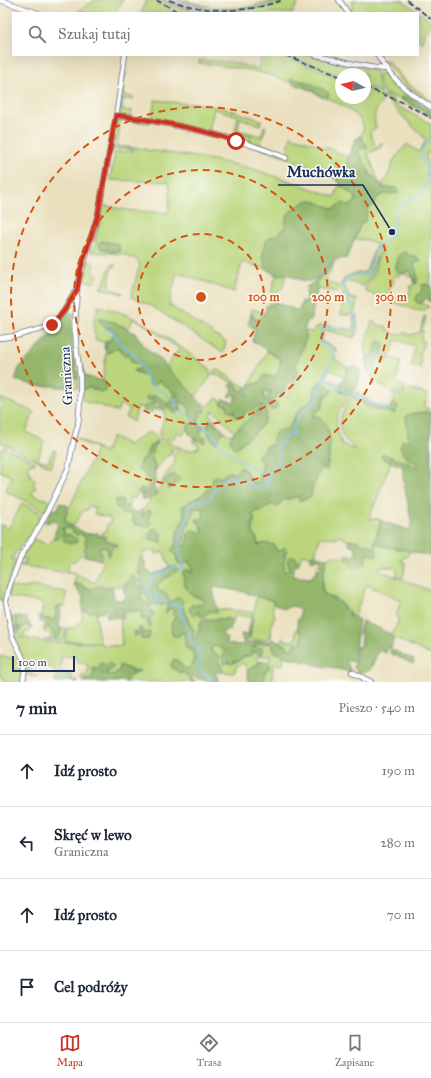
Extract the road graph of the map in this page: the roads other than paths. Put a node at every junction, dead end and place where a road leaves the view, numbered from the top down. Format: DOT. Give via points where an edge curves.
graph roads {
  1 [pos="0,0"];
  2 [pos="339,0"];
  3 [pos="35,12"];
  4 [pos="347,12"];
  5 [pos="125,56"];
  6 [pos="322,56"];
  7 [pos="378,56"];
  8 [pos="387,69"];
  9 [pos="431,107"];
  10 [pos="116,115"];
  11 [pos="286,158"];
  12 [pos="77,290"];
  13 [pos="0,338"];
  14 [pos="352,672"];
  15 [pos="23,682"];
  16 [pos="371,682"];
  1 -- 3 [label="street"];
  2 -- 4 [label="street"];
  5 -- 10 [label="street, Graniczna"];
  6 -- 8 [label="street" via="375,69"];
  7 -- 8 [label="street"];
  8 -- 9 [label="street" via="409,93"];
  10 -- 11 [label="street" via="224,137"];
  10 -- 12 [label="street, Graniczna" via="98,214 81,268"];
  12 -- 13 [label="street" via="52,325 41,330"];
  12 -- 15 [label="street, Graniczna" via="75,326 80,401 78,425 68,469 41,524 19,560 6,601 12,636 25,667"];
  14 -- 16 [label="street"];
}
